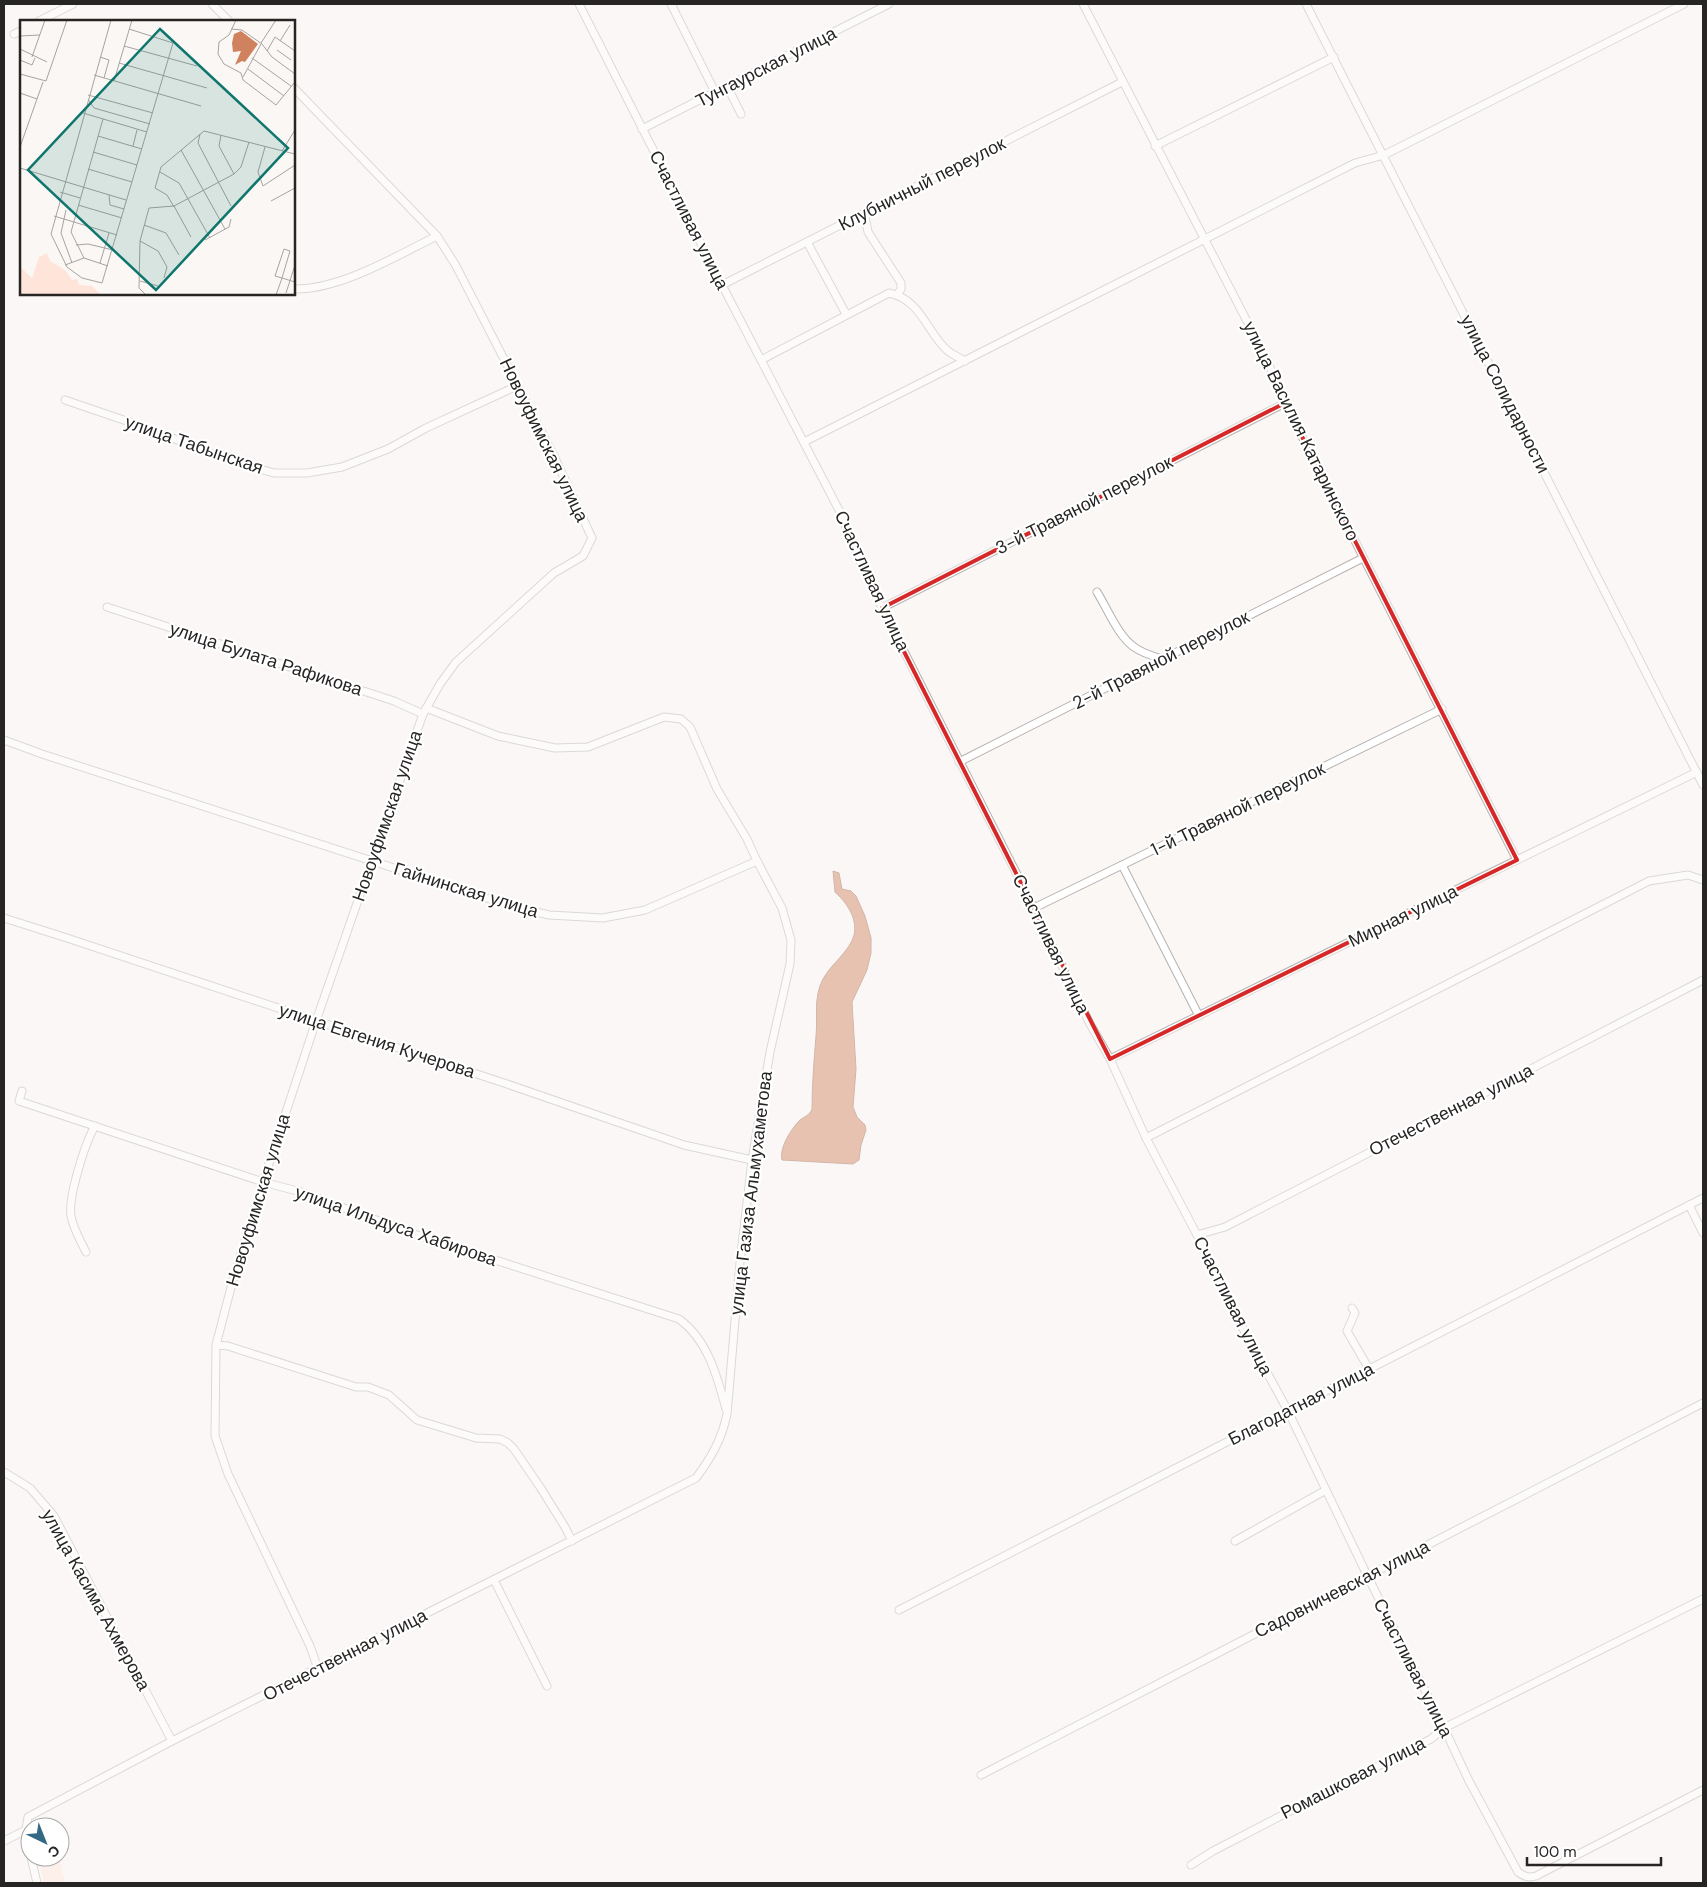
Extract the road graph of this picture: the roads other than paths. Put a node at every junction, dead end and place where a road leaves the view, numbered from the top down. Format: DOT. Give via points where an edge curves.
graph roads {
  1 [pos="73,4"];
  2 [pos="212,4"];
  3 [pos="579,4"];
  4 [pos="671,4"];
  5 [pos="889,4"];
  6 [pos="1083,4"];
  7 [pos="1306,4"];
  8 [pos="1684,4"];
  9 [pos="41,20"];
  10 [pos="228,20"];
  11 [pos="20,31"];
  12 [pos="14,34"];
  13 [pos="1334,57"];
  14 [pos="1122,82"];
  15 [pos="727,86"];
  16 [pos="295,89"];
  17 [pos="715,92"];
  18 [pos="742,114"];
  19 [pos="642,129"];
  20 [pos="1155,146"];
  21 [pos="1384,155"];
  22 [pos="868,212"];
  23 [pos="437,236"];
  24 [pos="1206,240"];
  25 [pos="807,242"];
  26 [pos="722,285"];
  27 [pos="295,289"];
  28 [pos="897,295"];
  29 [pos="846,314"];
  30 [pos="760,360"];
  31 [pos="965,361"];
  32 [pos="517,386"];
  33 [pos="65,400"];
  34 [pos="1286,403"];
  35 [pos="804,442"];
  36 [pos="1363,558"];
  37 [pos="1097,592"];
  38 [pos="107,607"];
  39 [pos="882,608"];
  40 [pos="1162,659"];
  41 [pos="1442,709"];
  42 [pos="425,711"];
  43 [pos="4,740"];
  44 [pos="959,762"];
  45 [pos="1697,772"];
  46 [pos="1703,786"];
  47 [pos="1517,860"];
  48 [pos="371,861"];
  49 [pos="757,862"];
  50 [pos="1122,865"];
  51 [pos="1703,880"];
  52 [pos="1034,908"];
  53 [pos="4,918"];
  54 [pos="1703,980"];
  55 [pos="1199,1016"];
  56 [pos="316,1021"];
  57 [pos="1110,1059"];
  58 [pos="22,1091"];
  59 [pos="95,1126"];
  60 [pos="1146,1138"];
  61 [pos="752,1160"];
  62 [pos="263,1182"];
  63 [pos="1703,1198"];
  64 [pos="1689,1205"];
  65 [pos="1703,1233"];
  66 [pos="1197,1235"];
  67 [pos="86,1252"];
  68 [pos="1352,1308"];
  69 [pos="216,1345"];
  70 [pos="1369,1369"];
  71 [pos="1703,1403"];
  72 [pos="1288,1411"];
  73 [pos="727,1414"];
  74 [pos="4,1472"];
  75 [pos="696,1478"];
  76 [pos="1326,1490"];
  77 [pos="572,1541"];
  78 [pos="1235,1541"];
  79 [pos="1367,1576"];
  80 [pos="494,1580"];
  81 [pos="1703,1599"];
  82 [pos="899,1610"];
  83 [pos="318,1669"];
  84 [pos="547,1686"];
  85 [pos="1444,1728"];
  86 [pos="172,1741"];
  87 [pos="980,1775"];
  88 [pos="1703,1790"];
  89 [pos="28,1817"];
  90 [pos="20,1833"];
  91 [pos="4,1841"];
  92 [pos="1192,1865"];
  93 [pos="33,1867"];
  94 [pos="37,1883"];
  1 -- 9 [label="street"];
  2 -- 10 [label="street"];
  3 -- 19 [label="street, Счастливая улица"];
  4 -- 17 [label="street"];
  5 -- 15 [label="street, Тунгаурская улица"];
  6 -- 14 [label="street, улица Василия Катаринского"];
  7 -- 13 [label="street, улица Солидарности"];
  8 -- 21 [label="street"];
  11 -- 12 [label="street"];
  13 -- 20 [label="street"];
  13 -- 21 [label="street, улица Солидарности"];
  14 -- 20 [label="street, улица Василия Катаринского"];
  14 -- 22 [label="street, Клубничный переулок"];
  15 -- 17 [label="street, Тунгаурская улица"];
  15 -- 18 [label="street"];
  16 -- 23 [label="street, Новоуфимская улица"];
  17 -- 19 [label="street, Тунгаурская улица"];
  19 -- 26 [label="street, Счастливая улица"];
  20 -- 24 [label="street, улица Василия Катаринского"];
  21 -- 24 [label="street" via="1355,163"];
  21 -- 45 [label="street, улица Солидарности"];
  22 -- 25 [label="street, Клубничный переулок"];
  22 -- 28 [label="street" via="864,216 868,232 900,282"];
  23 -- 27 [label="street" via="348,278 322,286"];
  23 -- 32 [label="street, Новоуфимская улица" via="455,264"];
  24 -- 31 [label="street"];
  24 -- 34 [label="street, улица Василия Катаринского"];
  25 -- 26 [label="street, Клубничный переулок"];
  25 -- 29 [label="street"];
  26 -- 30 [label="street, Счастливая улица"];
  28 -- 29 [label="street" via="889,293"];
  28 -- 31 [label="street" via="916,308 948,351"];
  29 -- 30 [label="street"];
  30 -- 35 [label="street, Счастливая улица"];
  31 -- 35 [label="street"];
  32 -- 33 [label="street, улица Табынская" via="388,449 342,467 307,473 274,473 233,461"];
  32 -- 42 [label="street, Новоуфимская улица" via="592,538 583,556 554,573 456,662"];
  34 -- 36 [label="street, улица Василия Катаринского"];
  34 -- 39 [label="street, 3-й Травяной переулок"];
  35 -- 39 [label="street, Счастливая улица" via="840,512"];
  36 -- 40 [label="street, 2-й Травяной переулок"];
  36 -- 41 [label="street, улица Василия Катаринского"];
  37 -- 40 [label="street" via="1132,646"];
  38 -- 42 [label="street, улица Булата Рафикова"];
  39 -- 44 [label="street, Счастливая улица"];
  40 -- 44 [label="street, 2-й Травяной переулок"];
  41 -- 47 [label="street, улица Василия Катаринского"];
  41 -- 50 [label="street, 1-й Травяной переулок"];
  42 -- 48 [label="street, Новоуфимская улица"];
  42 -- 49 [label="street, улица Булата Рафикова" via="498,736 555,748 588,746 664,717 681,718 690,727 717,789"];
  43 -- 48 [label="street, Гайнинская улица"];
  44 -- 52 [label="street, Счастливая улица"];
  45 -- 46 [label="street, улица Солидарности"];
  45 -- 47 [label="street, Мирная улица"];
  47 -- 55 [label="street, Мирная улица"];
  48 -- 49 [label="street, Гайнинская улица" via="511,906 549,915 603,918 645,910"];
  48 -- 56 [label="street, Новоуфимская улица"];
  49 -- 61 [label="street, улица Газиза Альмухаметова" via="782,908 790,940 790,964 770,1052"];
  50 -- 52 [label="street, 1-й Травяной переулок"];
  50 -- 55 [label="street"];
  51 -- 60 [label="street" via="1688,875 1649,881"];
  52 -- 57 [label="street, Счастливая улица"];
  53 -- 56 [label="street, улица Евгения Кучерова"];
  54 -- 66 [label="street, Отечественная улица" via="1225,1227"];
  55 -- 57 [label="street, Мирная улица"];
  56 -- 61 [label="street, улица Евгения Кучерова" via="684,1145"];
  56 -- 62 [label="street, Новоуфимская улица"];
  57 -- 60 [label="street, Счастливая улица"];
  58 -- 59 [label="street, улица Ильдуса Хабирова" via="19,1101"];
  59 -- 62 [label="street, улица Ильдуса Хабирова"];
  59 -- 67 [label="street" via="89,1136 71,1203 73,1225"];
  60 -- 66 [label="street, Счастливая улица"];
  61 -- 73 [label="street, улица Газиза Альмухаметова"];
  62 -- 69 [label="street, Новоуфимская улица"];
  62 -- 73 [label="street, улица Ильдуса Хабирова" via="679,1319 698,1336 718,1381"];
  63 -- 64 [label="street, Благодатная улица"];
  64 -- 65 [label="street"];
  64 -- 70 [label="street, Благодатная улица"];
  66 -- 72 [label="street, Счастливая улица"];
  68 -- 70 [label="street" via="1355,1313 1347,1331"];
  69 -- 77 [label="street" via="356,1387 379,1390 417,1420 476,1438 500,1439 508,1443 540,1487"];
  69 -- 83 [label="street, Новоуфимская улица" via="215,1436 228,1474"];
  70 -- 72 [label="street, Благодатная улица"];
  71 -- 79 [label="street, Садовничевская улица"];
  72 -- 76 [label="street, Счастливая улица"];
  72 -- 82 [label="street, Благодатная улица"];
  73 -- 75 [label="street, улица Газиза Альмухаметова" via="716,1448"];
  74 -- 86 [label="street, улица Касима Ахмерова" via="30,1488 54,1516"];
  75 -- 77 [label="street, Отечественная улица"];
  76 -- 78 [label="street"];
  76 -- 79 [label="street, Счастливая улица"];
  77 -- 80 [label="street, Отечественная улица"];
  79 -- 85 [label="street, Счастливая улица"];
  79 -- 87 [label="street, Садовничевская улица"];
  80 -- 83 [label="street, Отечественная улица"];
  80 -- 84 [label="street"];
  81 -- 85 [label="street, Ромашковая улица"];
  83 -- 86 [label="street, Отечественная улица"];
  85 -- 88 [label="street, Счастливая улица" via="1468,1779 1523,1876 1536,1876"];
  85 -- 92 [label="street, Ромашковая улица" via="1431,1739 1213,1851"];
  86 -- 89 [label="street, Отечественная улица"];
  90 -- 91 [label="street, Отечественная улица"];
  93 -- 94 [label="street"];
}
